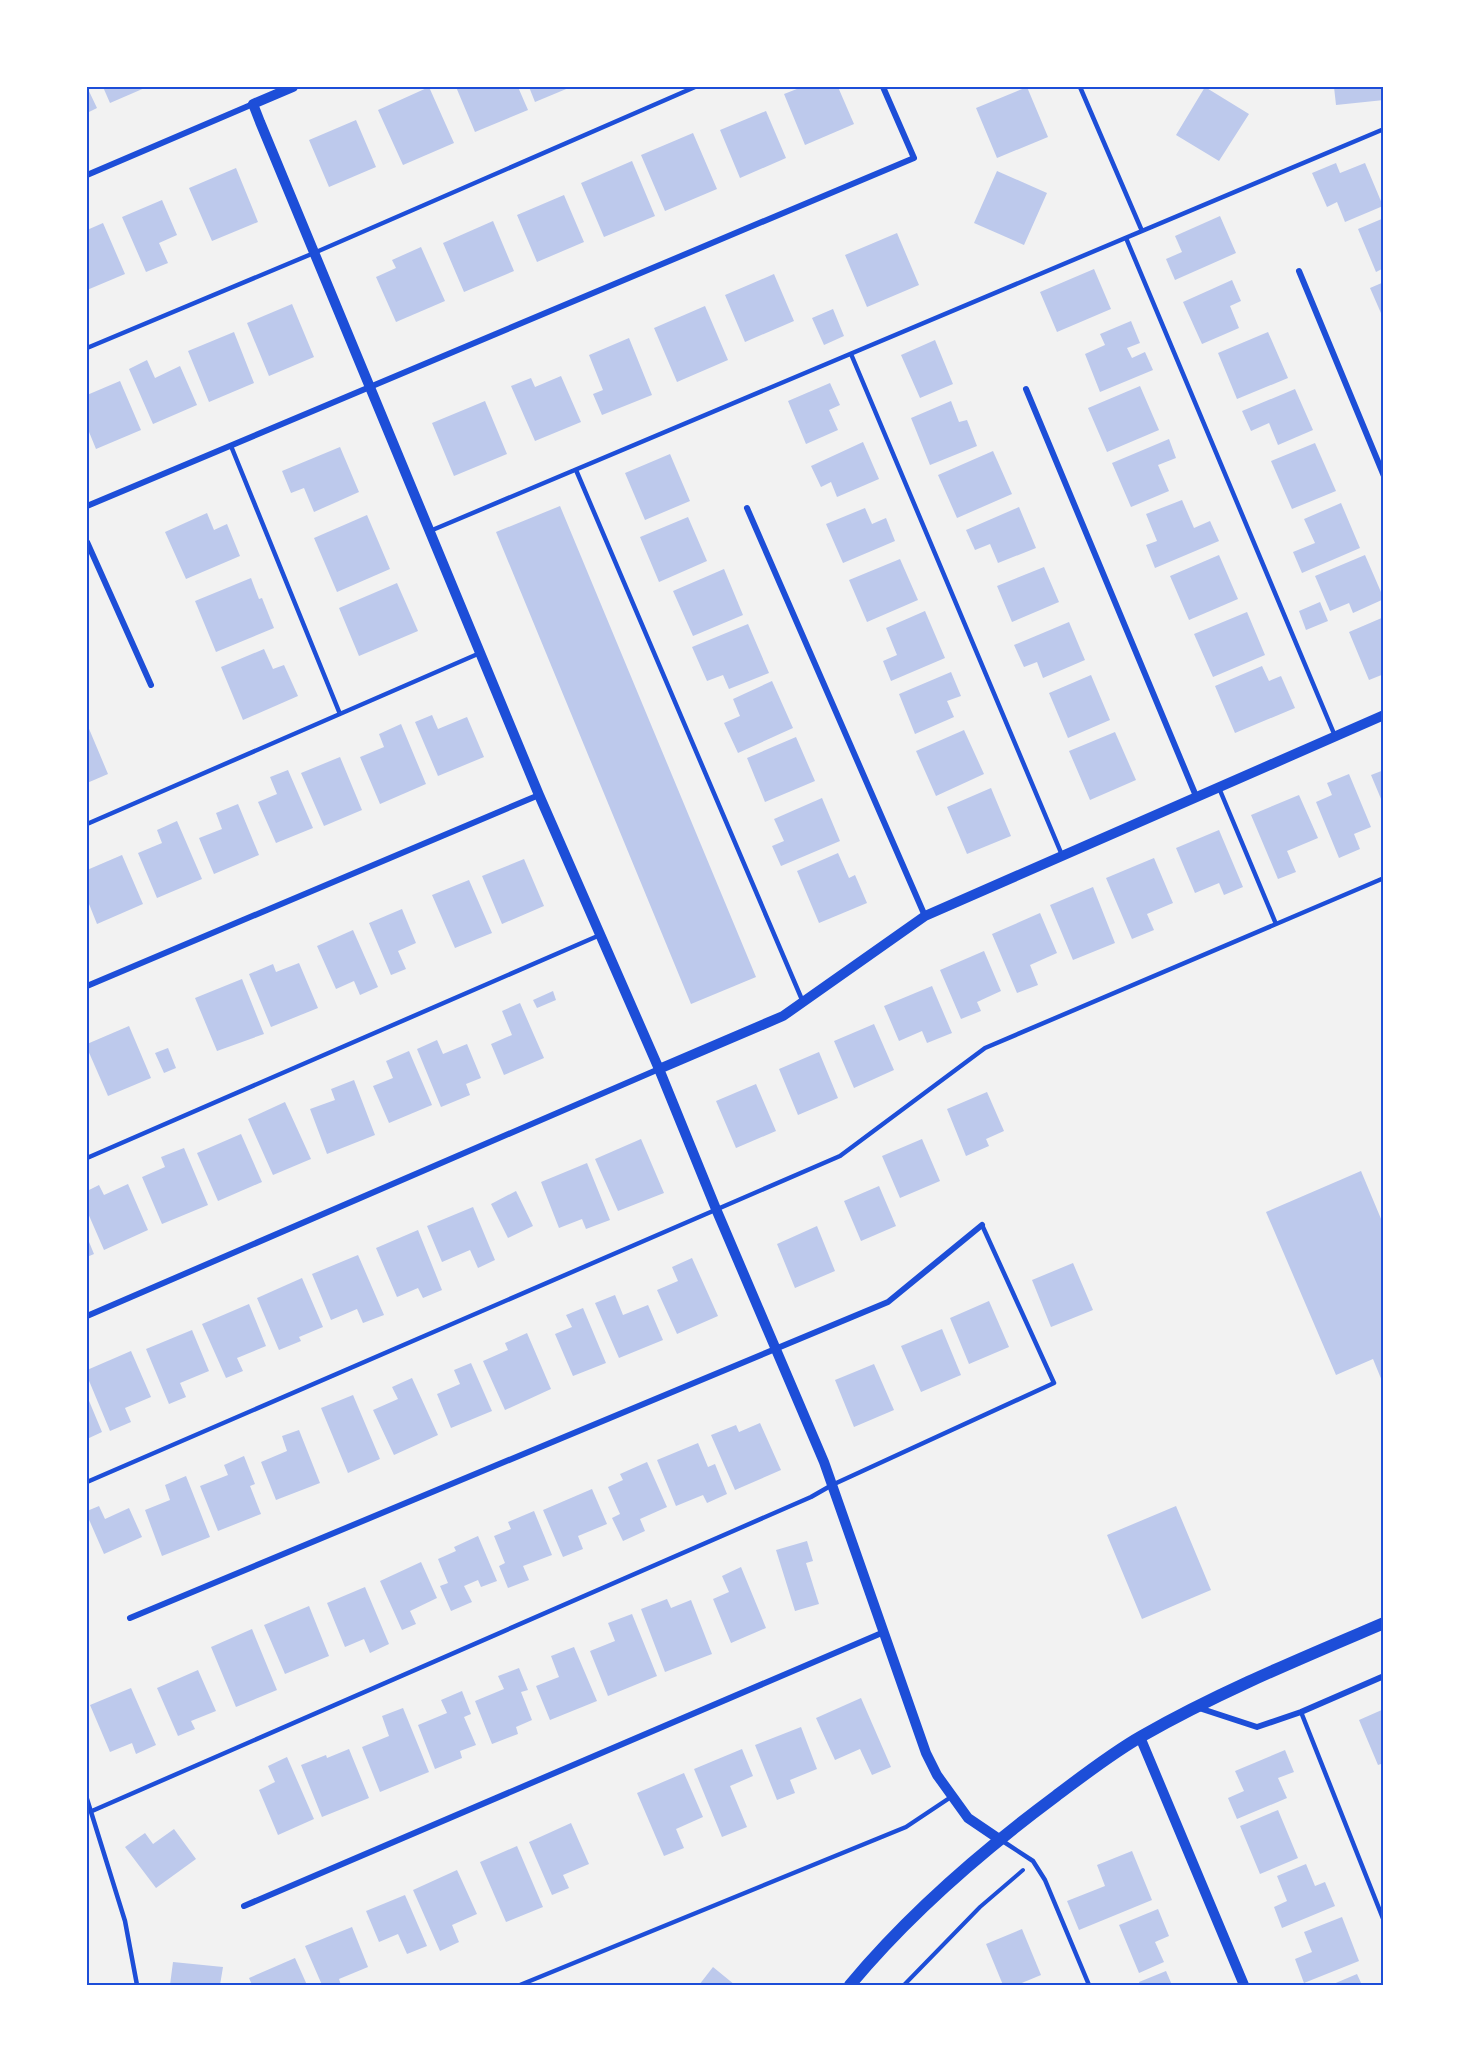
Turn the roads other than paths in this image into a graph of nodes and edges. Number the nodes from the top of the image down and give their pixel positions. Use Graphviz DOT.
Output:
graph roads {
  1 [pos="293,87"];
  2 [pos="695,87"];
  3 [pos="883,87"];
  4 [pos="1080,87"];
  5 [pos="253,104"];
  6 [pos="1384,129"];
  7 [pos="87,175"];
  8 [pos="1142,231"];
  9 [pos="1126,238"];
  10 [pos="314,254"];
  11 [pos="1299,271"];
  12 [pos="87,348"];
  13 [pos="851,354"];
  14 [pos="369,387"];
  15 [pos="1026,389"];
  16 [pos="231,446"];
  17 [pos="576,470"];
  18 [pos="1384,476"];
  19 [pos="87,506"];
  20 [pos="747,508"];
  21 [pos="429,532"];
  22 [pos="87,542"];
  23 [pos="480,653"];
  24 [pos="150,685"];
  25 [pos="340,714"];
  26 [pos="1384,715"];
  27 [pos="1335,736"];
  28 [pos="1218,787"];
  29 [pos="539,795"];
  30 [pos="1197,796"];
  31 [pos="87,824"];
  32 [pos="1062,856"];
  33 [pos="1384,878"];
  34 [pos="925,916"];
  35 [pos="1276,924"];
  36 [pos="600,935"];
  37 [pos="87,986"];
  38 [pos="802,1002"];
  39 [pos="659,1069"];
  40 [pos="87,1158"];
  41 [pos="716,1209"];
  42 [pos="982,1225"];
  43 [pos="87,1316"];
  44 [pos="775,1349"];
  45 [pos="87,1482"];
  46 [pos="832,1485"];
  47 [pos="130,1618"];
  48 [pos="1384,1623"];
  49 [pos="884,1632"];
  50 [pos="1384,1676"];
  51 [pos="1196,1707"];
  52 [pos="1301,1712"];
  53 [pos="1140,1737"];
  54 [pos="951,1797"];
  55 [pos="87,1799"];
  56 [pos="92,1811"];
  57 [pos="999,1839"];
  58 [pos="244,1906"];
  59 [pos="1384,1921"];
  60 [pos="137,1985"];
  61 [pos="520,1985"];
  62 [pos="850,1985"];
  63 [pos="1089,1985"];
  64 [pos="1244,1985"];
  1 -- 5 [label="street"];
  2 -- 10 [label="lane"];
  3 -- 14 [label="street"];
  4 -- 8 [label="lane"];
  5 -- 7 [label="street"];
  5 -- 10 [label="street"];
  6 -- 8 [label="lane"];
  8 -- 9 [label="lane"];
  9 -- 13 [label="lane"];
  9 -- 27 [label="lane"];
  10 -- 12 [label="lane"];
  10 -- 14 [label="street"];
  11 -- 18 [label="street"];
  13 -- 17 [label="lane"];
  13 -- 32 [label="lane"];
  14 -- 16 [label="street"];
  14 -- 21 [label="street"];
  15 -- 30 [label="street"];
  16 -- 19 [label="street"];
  16 -- 25 [label="lane"];
  17 -- 21 [label="lane"];
  17 -- 38 [label="lane"];
  20 -- 34 [label="street"];
  21 -- 23 [label="street"];
  22 -- 24 [label="street"];
  23 -- 25 [label="lane"];
  23 -- 29 [label="street"];
  25 -- 31 [label="lane"];
  26 -- 27 [label="street"];
  27 -- 28 [label="street"];
  28 -- 30 [label="street"];
  28 -- 35 [label="lane"];
  29 -- 36 [label="street"];
  29 -- 37 [label="street"];
  30 -- 32 [label="street"];
  32 -- 34 [label="street"];
  33 -- 35 [label="lane"];
  34 -- 38 [label="street"];
  35 -- 41 [label="lane"];
  36 -- 39 [label="street"];
  36 -- 40 [label="lane"];
  38 -- 39 [label="street"];
  39 -- 41 [label="street"];
  39 -- 43 [label="street"];
  41 -- 44 [label="street"];
  41 -- 45 [label="lane"];
  42 -- 44 [label="street"];
  42 -- 46 [label="lane"];
  44 -- 46 [label="street"];
  44 -- 47 [label="street"];
  46 -- 49 [label="street"];
  46 -- 56 [label="lane"];
  48 -- 51 [label="main road"];
  49 -- 54 [label="street"];
  49 -- 58 [label="street"];
  50 -- 52 [label="street"];
  51 -- 52 [label="street"];
  51 -- 53 [label="main road"];
  52 -- 59 [label="lane"];
  53 -- 57 [label="main road"];
  53 -- 64 [label="street"];
  54 -- 57 [label="street"];
  54 -- 61 [label="lane"];
  55 -- 56 [label="lane"];
  56 -- 60 [label="lane"];
  57 -- 62 [label="main road"];
  57 -- 63 [label="lane"];
}
